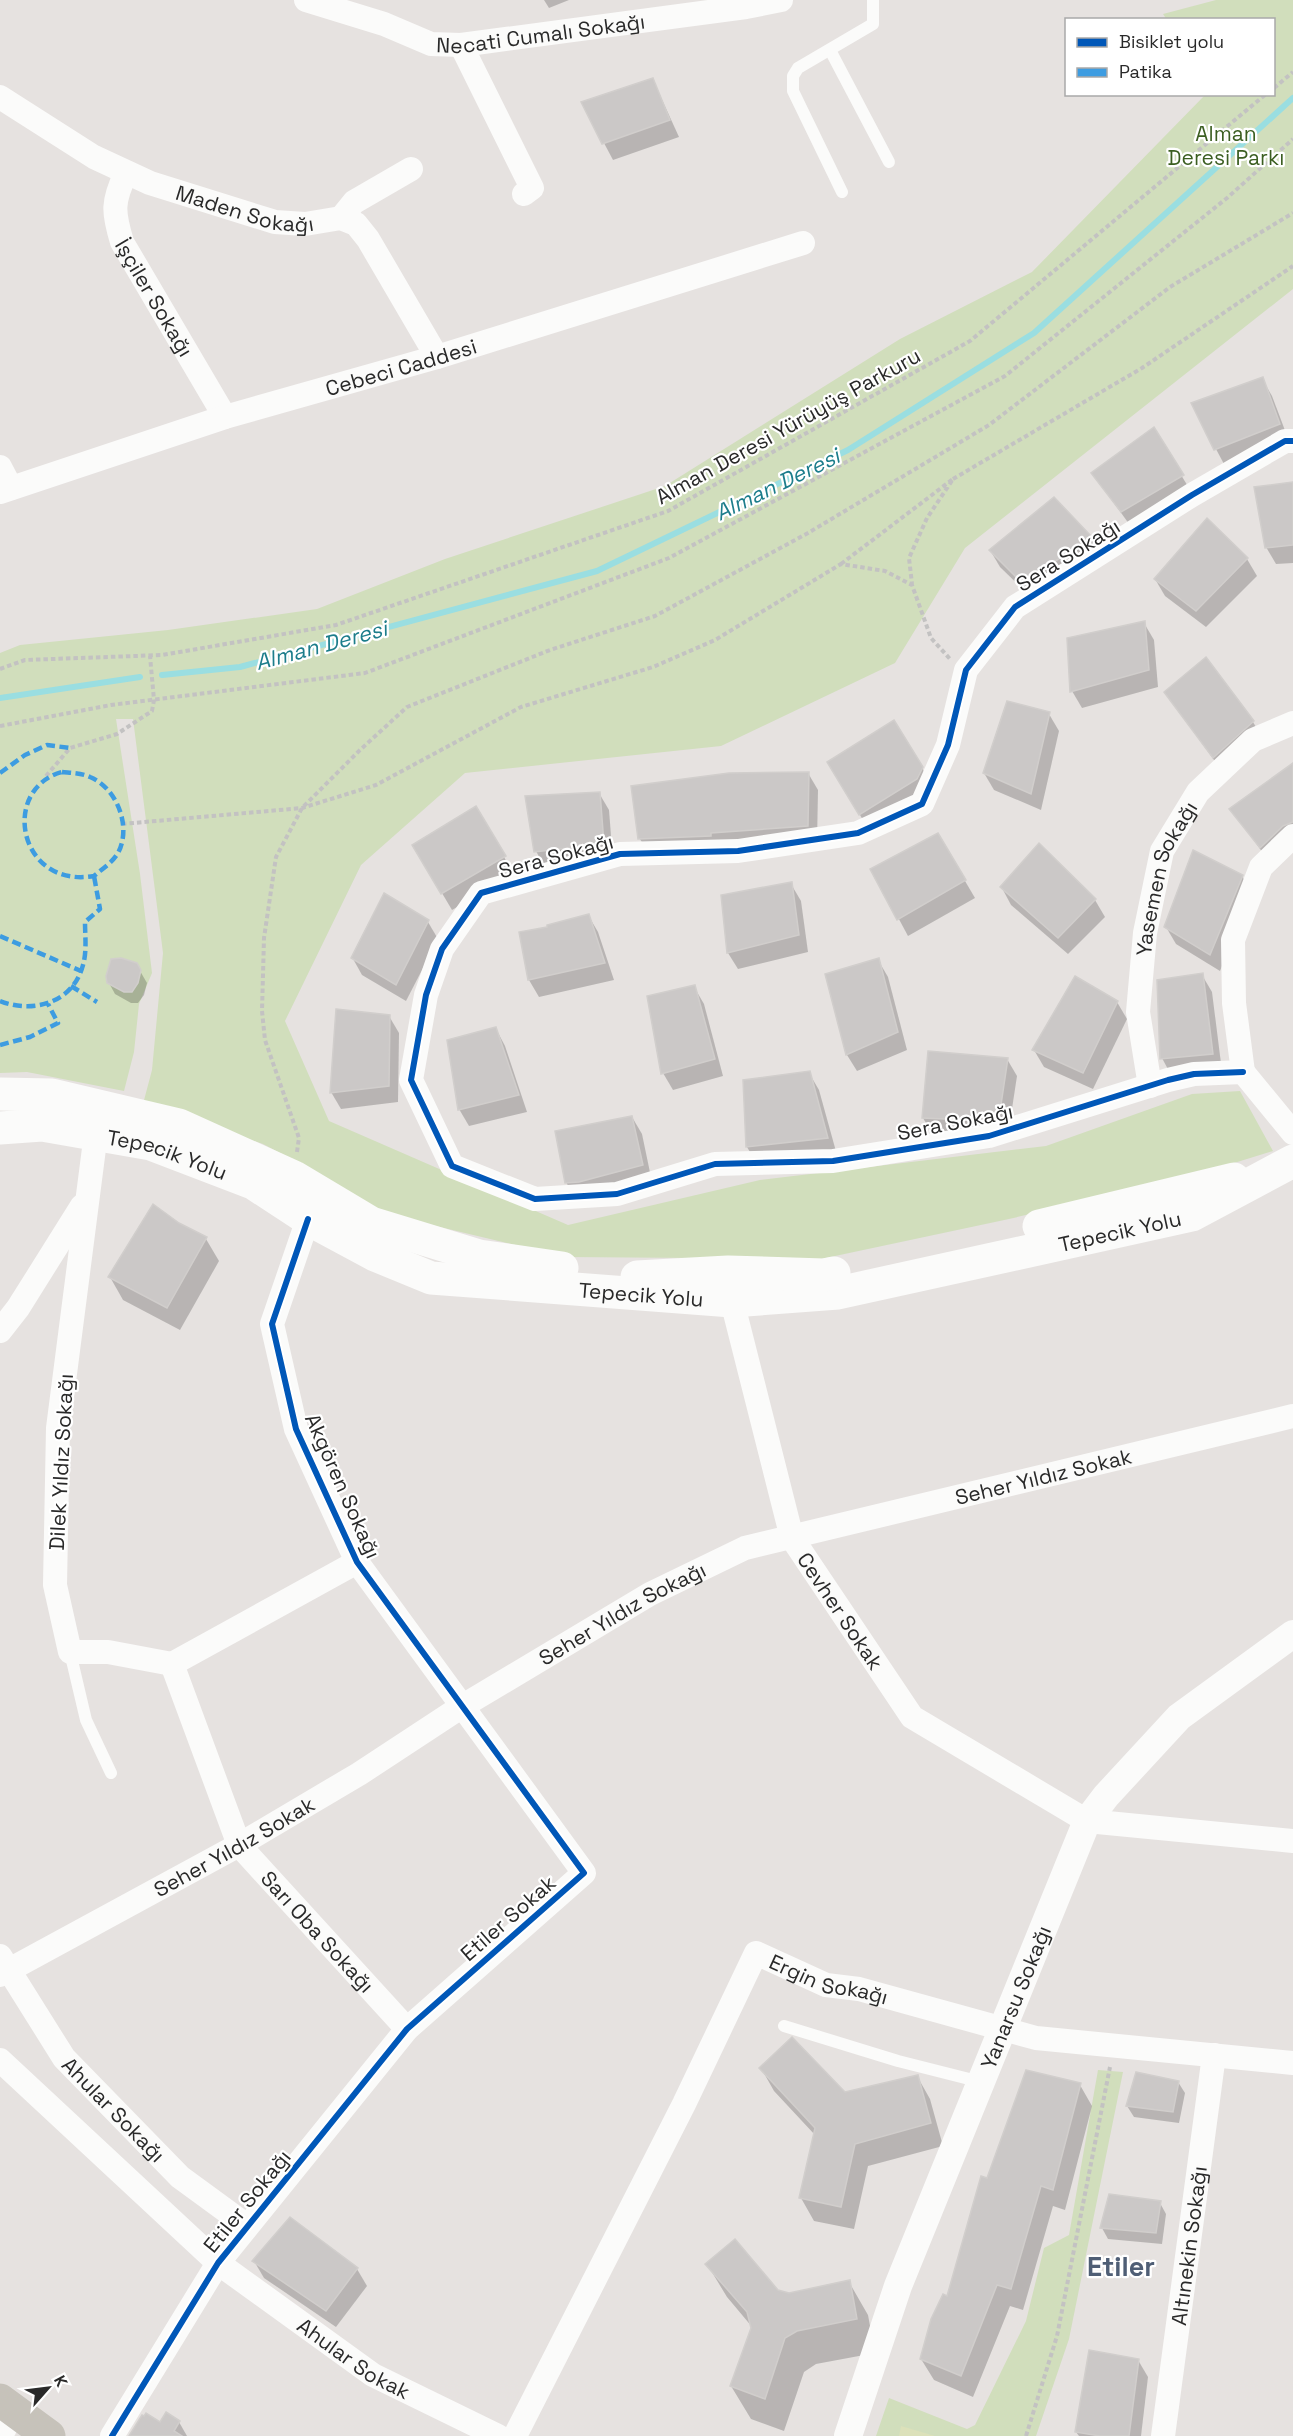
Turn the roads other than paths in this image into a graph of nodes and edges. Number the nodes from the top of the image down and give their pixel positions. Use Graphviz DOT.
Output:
graph roads {
  1 [pos="306,0"];
  2 [pos="781,0"];
  3 [pos="873,0"];
  4 [pos="461,45"];
  5 [pos="830,50"];
  6 [pos="0,97"];
  7 [pos="889,162"];
  8 [pos="411,169"];
  9 [pos="126,173"];
  10 [pos="842,192"];
  11 [pos="524,194"];
  12 [pos="341,218"];
  13 [pos="803,243"];
  14 [pos="437,357"];
  15 [pos="225,417"];
  16 [pos="1293,441"];
  17 [pos="0,467"];
  18 [pos="6,490"];
  19 [pos="1293,723"];
  20 [pos="1293,836"];
  21 [pos="1243,1072"];
  22 [pos="1150,1086"];
  23 [pos="0,1094"];
  24 [pos="98,1120"];
  25 [pos="0,1128"];
  26 [pos="1293,1133"];
  27 [pos="1293,1160"];
  28 [pos="307,1196"];
  29 [pos="87,1198"];
  30 [pos="730,1286"];
  31 [pos="0,1331"];
  32 [pos="1293,1416"];
  33 [pos="792,1538"];
  34 [pos="357,1562"];
  35 [pos="1293,1634"];
  36 [pos="70,1652"];
  37 [pos="172,1664"];
  38 [pos="461,1707"];
  39 [pos="111,1773"];
  40 [pos="1087,1821"];
  41 [pos="1293,1840"];
  42 [pos="239,1845"];
  43 [pos="2,1967"];
  44 [pos="784,2025"];
  45 [pos="407,2029"];
  46 [pos="1002,2031"];
  47 [pos="1214,2055"];
  48 [pos="0,2060"];
  49 [pos="1293,2062"];
  50 [pos="981,2082"];
  51 [pos="247,2226"];
  52 [pos="218,2263"];
  53 [pos="5,2416"];
  54 [pos="49,2436"];
  55 [pos="112,2436"];
  56 [pos="498,2436"];
  57 [pos="515,2436"];
  58 [pos="848,2436"];
  59 [pos="1163,2436"];
  1 -- 4 [label="street, Necati Cumalı Sokağı"];
  2 -- 4 [label="street, Necati Cumalı Sokağı"];
  3 -- 5 [label="lane"];
  4 -- 11 [label="street"];
  5 -- 7 [label="lane"];
  5 -- 10 [label="lane"];
  6 -- 9 [label="street, Maden Sokağı"];
  8 -- 12 [label="street"];
  9 -- 12 [label="street, Maden Sokağı"];
  9 -- 15 [label="street, İşçiler Sokağı"];
  12 -- 14 [label="street, Maden Sokağı"];
  13 -- 14 [label="street, Cebeci Caddesi"];
  14 -- 15 [label="street, Cebeci Caddesi"];
  15 -- 18 [label="street, Cebeci Caddesi"];
  16 -- 22 [label="street, Sera Sokağı"];
  17 -- 18 [label="street"];
  19 -- 22 [label="street, Yasemen Sokağı"];
  20 -- 21 [label="street"];
  21 -- 22 [label="street, Sera Sokağı"];
  21 -- 26 [label="street"];
  23 -- 24 [label="main road, Tepecik Yolu"];
  24 -- 25 [label="main road, Tepecik Yolu"];
  24 -- 28 [label="main road, Tepecik Yolu"];
  24 -- 28 [label="main road, Tepecik Yolu"];
  24 -- 29 [label="street, Dilek Yıldız Sokağı"];
  27 -- 30 [label="main road, Tepecik Yolu"];
  28 -- 30 [label="main road, Tepecik Yolu"];
  28 -- 34 [label="street, Akgören Sokağı"];
  29 -- 31 [label="street"];
  29 -- 36 [label="street, Dilek Yıldız Sokağı"];
  30 -- 33 [label="street, Cevher Sokak"];
  32 -- 33 [label="street, Seher Yıldız Sokak"];
  33 -- 38 [label="street, Seher Yıldız Sokağı"];
  33 -- 40 [label="street, Cevher Sokak"];
  34 -- 37 [label="street"];
  34 -- 38 [label="street, Akgören Sokağı"];
  35 -- 40 [label="street, Yanarsu Sokağı"];
  36 -- 37 [label="street"];
  36 -- 39 [label="lane"];
  37 -- 42 [label="street, Sarı Oba Sokağı"];
  38 -- 42 [label="street, Seher Yıldız Sokak"];
  38 -- 45 [label="street, Etiler Sokak"];
  40 -- 41 [label="street"];
  40 -- 46 [label="street, Yanarsu Sokağı"];
  42 -- 43 [label="street, Seher Yıldız Sokak"];
  42 -- 45 [label="street, Sarı Oba Sokağı"];
  43 -- 51 [label="street, Ahular Sokağı"];
  44 -- 50 [label="lane"];
  45 -- 51 [label="street, Etiler Sokağı"];
  46 -- 47 [label="street, Ergin Sokağı"];
  46 -- 50 [label="street, Yanarsu Sokağı"];
  46 -- 57 [label="street, Ergin Sokağı"];
  47 -- 49 [label="street, Ergin Sokağı"];
  47 -- 59 [label="street, Altınekin Sokağı"];
  48 -- 52 [label="street, Ahular Sokağı"];
  50 -- 58 [label="street, Yanarsu Sokağı"];
  51 -- 52 [label="street, Etiler Sokağı"];
  52 -- 55 [label="street, Etiler Sokağı"];
  52 -- 56 [label="street, Ahular Sokak"];
  53 -- 54 [label="main road"];
}
